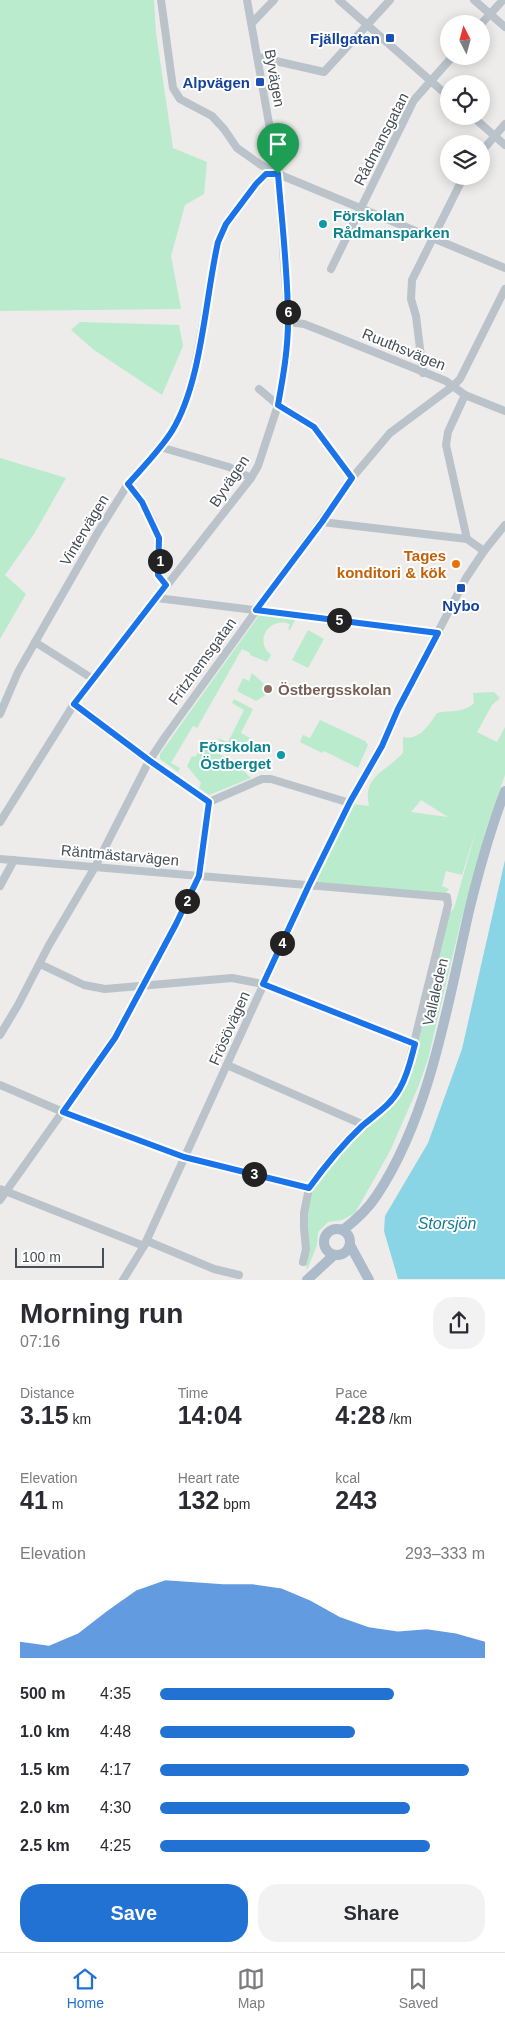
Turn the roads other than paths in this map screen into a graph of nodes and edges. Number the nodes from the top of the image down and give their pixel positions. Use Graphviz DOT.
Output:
graph roads {
  1 [pos="161,0"];
  2 [pos="247,0"];
  3 [pos="274,0"];
  4 [pos="339,0"];
  5 [pos="390,0"];
  6 [pos="474,0"];
  7 [pos="503,0"];
  8 [pos="490,14"];
  9 [pos="252,23"];
  10 [pos="367,25"];
  11 [pos="505,27"];
  12 [pos="258,57"];
  13 [pos="445,65"];
  14 [pos="430,82"];
  15 [pos="440,90"];
  16 [pos="505,124"];
  17 [pos="482,125"];
  18 [pos="495,136"];
  19 [pos="490,142"];
  20 [pos="505,145"];
  21 [pos="278,174"];
  22 [pos="459,185"];
  23 [pos="360,208"];
  24 [pos="432,238"];
  25 [pos="505,268"];
  26 [pos="331,269"];
  27 [pos="505,289"];
  28 [pos="288,322"];
  29 [pos="423,373"];
  30 [pos="453,386"];
  31 [pos="259,389"];
  32 [pos="465,395"];
  33 [pos="278,405"];
  34 [pos="505,411"];
  35 [pos="160,447"];
  36 [pos="251,478"];
  37 [pos="352,478"];
  38 [pos="128,484"];
  39 [pos="322,522"];
  40 [pos="505,526"];
  41 [pos="467,539"];
  42 [pos="484,551"];
  43 [pos="166,585"];
  44 [pos="158,598"];
  45 [pos="256,610"];
  46 [pos="438,633"];
  47 [pos="35,642"];
  48 [pos="93,679"];
  49 [pos="74,704"];
  50 [pos="0,714"];
  51 [pos="150,761"];
  52 [pos="505,791"];
  53 [pos="209,802"];
  54 [pos="350,802"];
  55 [pos="0,822"];
  56 [pos="0,859"];
  57 [pos="14,860"];
  58 [pos="95,867"];
  59 [pos="199,876"];
  60 [pos="309,885"];
  61 [pos="0,886"];
  62 [pos="40,964"];
  63 [pos="263,984"];
  64 [pos="142,987"];
  65 [pos="0,1035"];
  66 [pos="415,1044"];
  67 [pos="227,1065"];
  68 [pos="0,1085"];
  69 [pos="63,1112"];
  70 [pos="364,1125"];
  71 [pos="184,1157"];
  72 [pos="309,1188"];
  73 [pos="4,1190"];
  74 [pos="0,1200"];
  75 [pos="348,1237"];
  76 [pos="146,1244"];
  77 [pos="324,1246"];
  78 [pos="337,1255"];
  79 [pos="303,1262"];
  80 [pos="362,1267"];
  81 [pos="239,1274"];
  82 [pos="310,1276"];
  83 [pos="123,1280"];
  84 [pos="369,1280"];
  1 -- 21 [label="street"];
  2 -- 9 [label="street, Byvägen"];
  3 -- 9 [label="street"];
  4 -- 10 [label="street"];
  5 -- 10 [label="street"];
  6 -- 8 [label="street"];
  7 -- 8 [label="street"];
  8 -- 11 [label="street"];
  9 -- 12 [label="street, Byvägen"];
  10 -- 12 [label="street"];
  10 -- 14 [label="street"];
  12 -- 21 [label="street, Byvägen"];
  13 -- 14 [label="street, Rådmansgatan"];
  14 -- 15 [label="street"];
  14 -- 23 [label="street, Rådmansgatan"];
  16 -- 18 [label="street"];
  17 -- 18 [label="street"];
  18 -- 19 [label="street"];
  18 -- 20 [label="street"];
  21 -- 23 [label="street"];
  21 -- 28 [label="street, Byvägen"];
  21 -- 35 [label="street, Vintervägen"];
  22 -- 24 [label="street"];
  23 -- 24 [label="street"];
  23 -- 26 [label="street, Rådmansgatan"];
  24 -- 25 [label="street"];
  24 -- 29 [label="street"];
  27 -- 30 [label="street, Fritzhemsgatan"];
  28 -- 29 [label="street, Ruuthsvägen"];
  28 -- 33 [label="street, Byvägen"];
  29 -- 30 [label="street, Ruuthsvägen"];
  30 -- 32 [label="street, Ruuthsvägen"];
  30 -- 37 [label="street, Fritzhemsgatan"];
  31 -- 33 [label="street"];
  32 -- 34 [label="street, Ruuthsvägen"];
  32 -- 41 [label="street"];
  33 -- 36 [label="street, Byvägen"];
  33 -- 37 [label="street"];
  35 -- 36 [label="street"];
  35 -- 38 [label="street, Vintervägen"];
  36 -- 43 [label="street, Byvägen"];
  37 -- 39 [label="street, Fritzhemsgatan"];
  38 -- 43 [label="street"];
  38 -- 47 [label="street, Vintervägen"];
  39 -- 41 [label="street"];
  39 -- 45 [label="street, Fritzhemsgatan"];
  40 -- 42 [label="street, Frösövägen"];
  41 -- 42 [label="street"];
  42 -- 46 [label="street, Frösövägen"];
  43 -- 44 [label="street, Byvägen"];
  44 -- 45 [label="street"];
  44 -- 48 [label="street, Byvägen"];
  45 -- 46 [label="street"];
  45 -- 51 [label="street, Fritzhemsgatan"];
  46 -- 54 [label="street, Frösövägen"];
  47 -- 48 [label="street"];
  47 -- 50 [label="street, Vintervägen"];
  48 -- 49 [label="street, Byvägen"];
  49 -- 51 [label="street"];
  49 -- 55 [label="street, Byvägen"];
  51 -- 53 [label="street"];
  51 -- 58 [label="street, Fritzhemsgatan"];
  52 -- 75 [label="main road, Vallaleden"];
  53 -- 54 [label="street"];
  53 -- 59 [label="street"];
  54 -- 60 [label="street, Frösövägen"];
  56 -- 57 [label="street, Räntmästarvägen"];
  57 -- 58 [label="street, Räntmästarvägen"];
  57 -- 61 [label="street"];
  58 -- 59 [label="street, Räntmästarvägen"];
  58 -- 62 [label="street, Fritzhemsgatan"];
  59 -- 60 [label="street, Räntmästarvägen"];
  59 -- 64 [label="street"];
  60 -- 63 [label="street, Frösövägen"];
  60 -- 66 [label="street, Räntmästarvägen"];
  62 -- 64 [label="street"];
  62 -- 65 [label="street, Fritzhemsgatan"];
  63 -- 64 [label="street"];
  63 -- 66 [label="street"];
  63 -- 67 [label="street, Frösövägen"];
  64 -- 69 [label="street"];
  66 -- 70 [label="street"];
  67 -- 70 [label="street"];
  67 -- 71 [label="street, Frösövägen"];
  68 -- 69 [label="street"];
  69 -- 71 [label="street"];
  69 -- 73 [label="street"];
  70 -- 72 [label="street"];
  71 -- 72 [label="street"];
  71 -- 76 [label="street, Frösövägen"];
  72 -- 79 [label="street"];
  73 -- 74 [label="street"];
  73 -- 76 [label="street"];
  75 -- 77 [label="main road"];
  75 -- 78 [label="main road"];
  75 -- 80 [label="main road"];
  76 -- 81 [label="street"];
  76 -- 83 [label="street, Frösövägen"];
  77 -- 78 [label="main road"];
  77 -- 82 [label="main road"];
  78 -- 80 [label="main road"];
  78 -- 82 [label="main road"];
  80 -- 84 [label="main road"];
}
